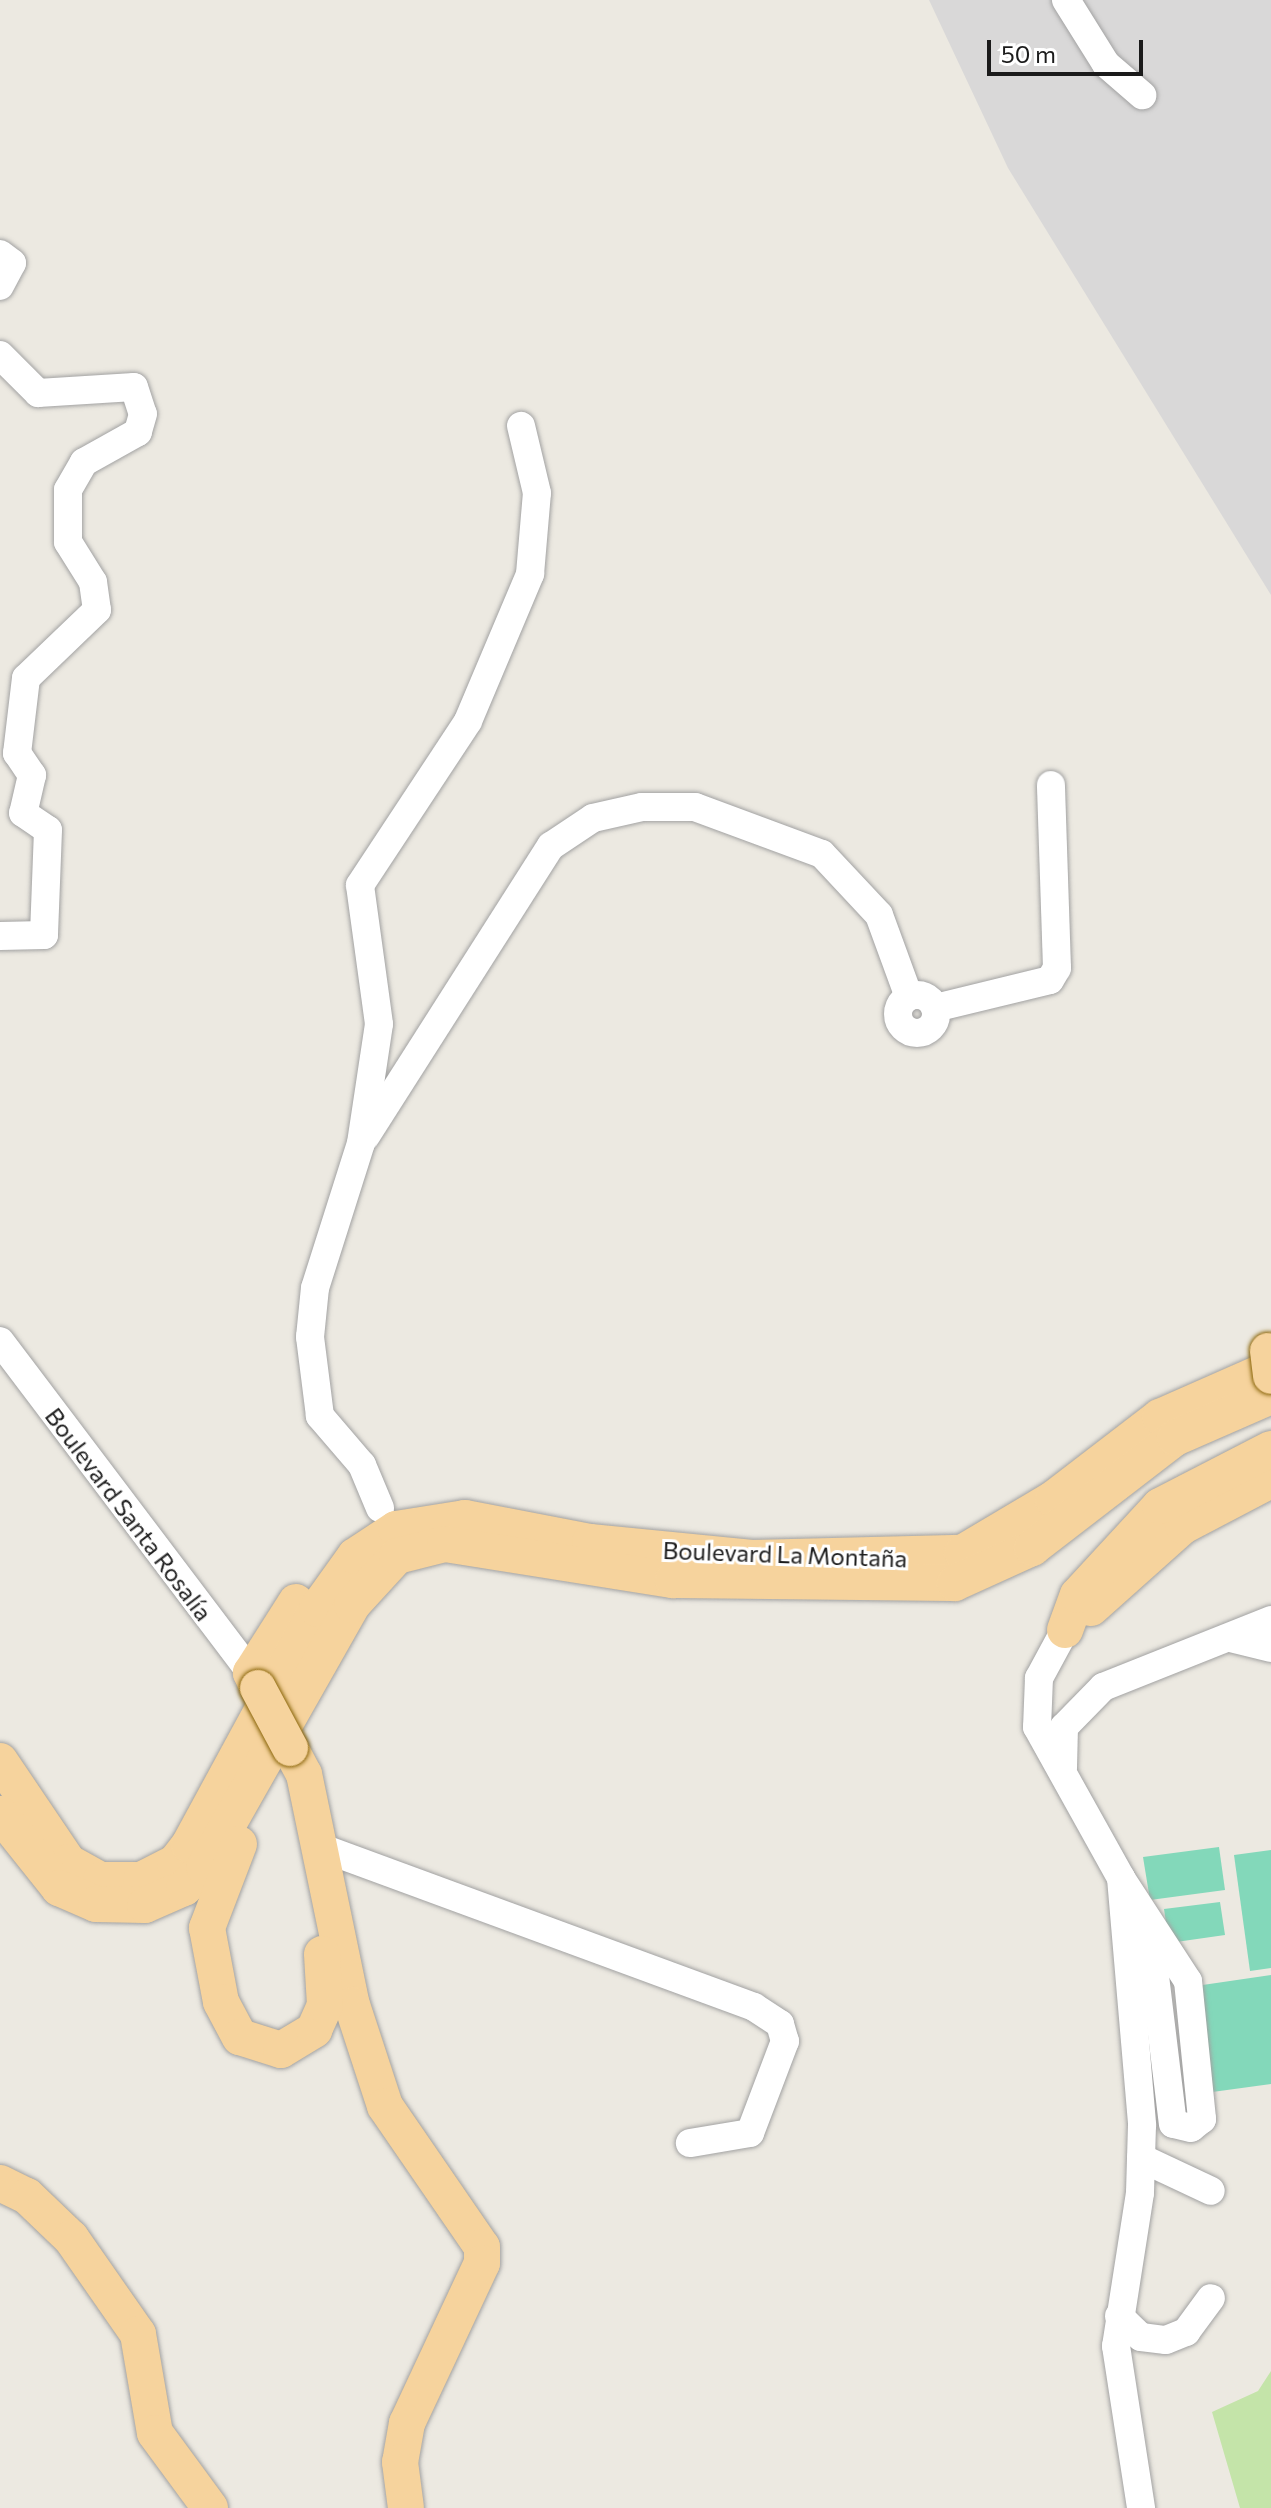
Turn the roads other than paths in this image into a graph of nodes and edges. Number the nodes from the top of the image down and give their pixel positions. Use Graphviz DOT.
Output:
graph roads {
  1 [pos="1066,0"];
  2 [pos="1142,95"];
  3 [pos="0,254"];
  4 [pos="0,286"];
  5 [pos="0,355"];
  6 [pos="521,426"];
  7 [pos="1051,785"];
  8 [pos="0,936"];
  9 [pos="361,1143"];
  10 [pos="0,1341"];
  11 [pos="1270,1355"];
  12 [pos="1271,1396"];
  13 [pos="1271,1449"];
  14 [pos="1271,1480"];
  15 [pos="380,1508"];
  16 [pos="752,1558"];
  17 [pos="779,1584"];
  18 [pos="1271,1620"];
  19 [pos="1065,1630"];
  20 [pos="1230,1638"];
  21 [pos="1271,1648"];
  22 [pos="272,1686"];
  23 [pos="295,1755"];
  24 [pos="0,1761"];
  25 [pos="1063,1768"];
  26 [pos="254,1785"];
  27 [pos="0,1814"];
  28 [pos="322,1848"];
  29 [pos="1121,1878"];
  30 [pos="1121,1911"];
  31 [pos="1173,2124"];
  32 [pos="1142,2125"];
  33 [pos="690,2143"];
  34 [pos="1141,2158"];
  35 [pos="0,2183"];
  36 [pos="1211,2191"];
  37 [pos="1211,2298"];
  38 [pos="1119,2316"];
  39 [pos="210,2508"];
  40 [pos="406,2508"];
  41 [pos="1141,2508"];
  1 -- 2 [label="street"];
  3 -- 4 [label="street"];
  5 -- 8 [label="street"];
  6 -- 9 [label="street"];
  7 -- 9 [label="street"];
  9 -- 15 [label="street"];
  10 -- 22 [label="street, Boulevard Santa Rosalía"];
  11 -- 16 [label="main road, Boulevard La Montaña"];
  12 -- 17 [label="main road, Boulevard La Montaña"];
  13 -- 19 [label="main road"];
  14 -- 19 [label="main road"];
  15 -- 16 [label="main road"];
  15 -- 22 [label="main road"];
  16 -- 22 [label="main road, Boulevard La Montaña"];
  17 -- 22 [label="main road, Boulevard La Montaña"];
  17 -- 23 [label="main road"];
  18 -- 20 [label="street"];
  19 -- 25 [label="street"];
  20 -- 21 [label="street"];
  20 -- 25 [label="street"];
  22 -- 23 [label="main road, bridge"];
  22 -- 24 [label="main road"];
  22 -- 26 [label="main road"];
  23 -- 26 [label="main road"];
  23 -- 28 [label="main road"];
  25 -- 29 [label="street"];
  26 -- 27 [label="main road"];
  28 -- 33 [label="street"];
  28 -- 40 [label="main road"];
  29 -- 30 [label="street"];
  29 -- 31 [label="street"];
  30 -- 31 [label="street"];
  30 -- 32 [label="street"];
  31 -- 32 [label="street"];
  32 -- 34 [label="street"];
  34 -- 36 [label="street"];
  34 -- 38 [label="street"];
  35 -- 39 [label="main road"];
  37 -- 38 [label="street"];
  38 -- 41 [label="street"];
}
